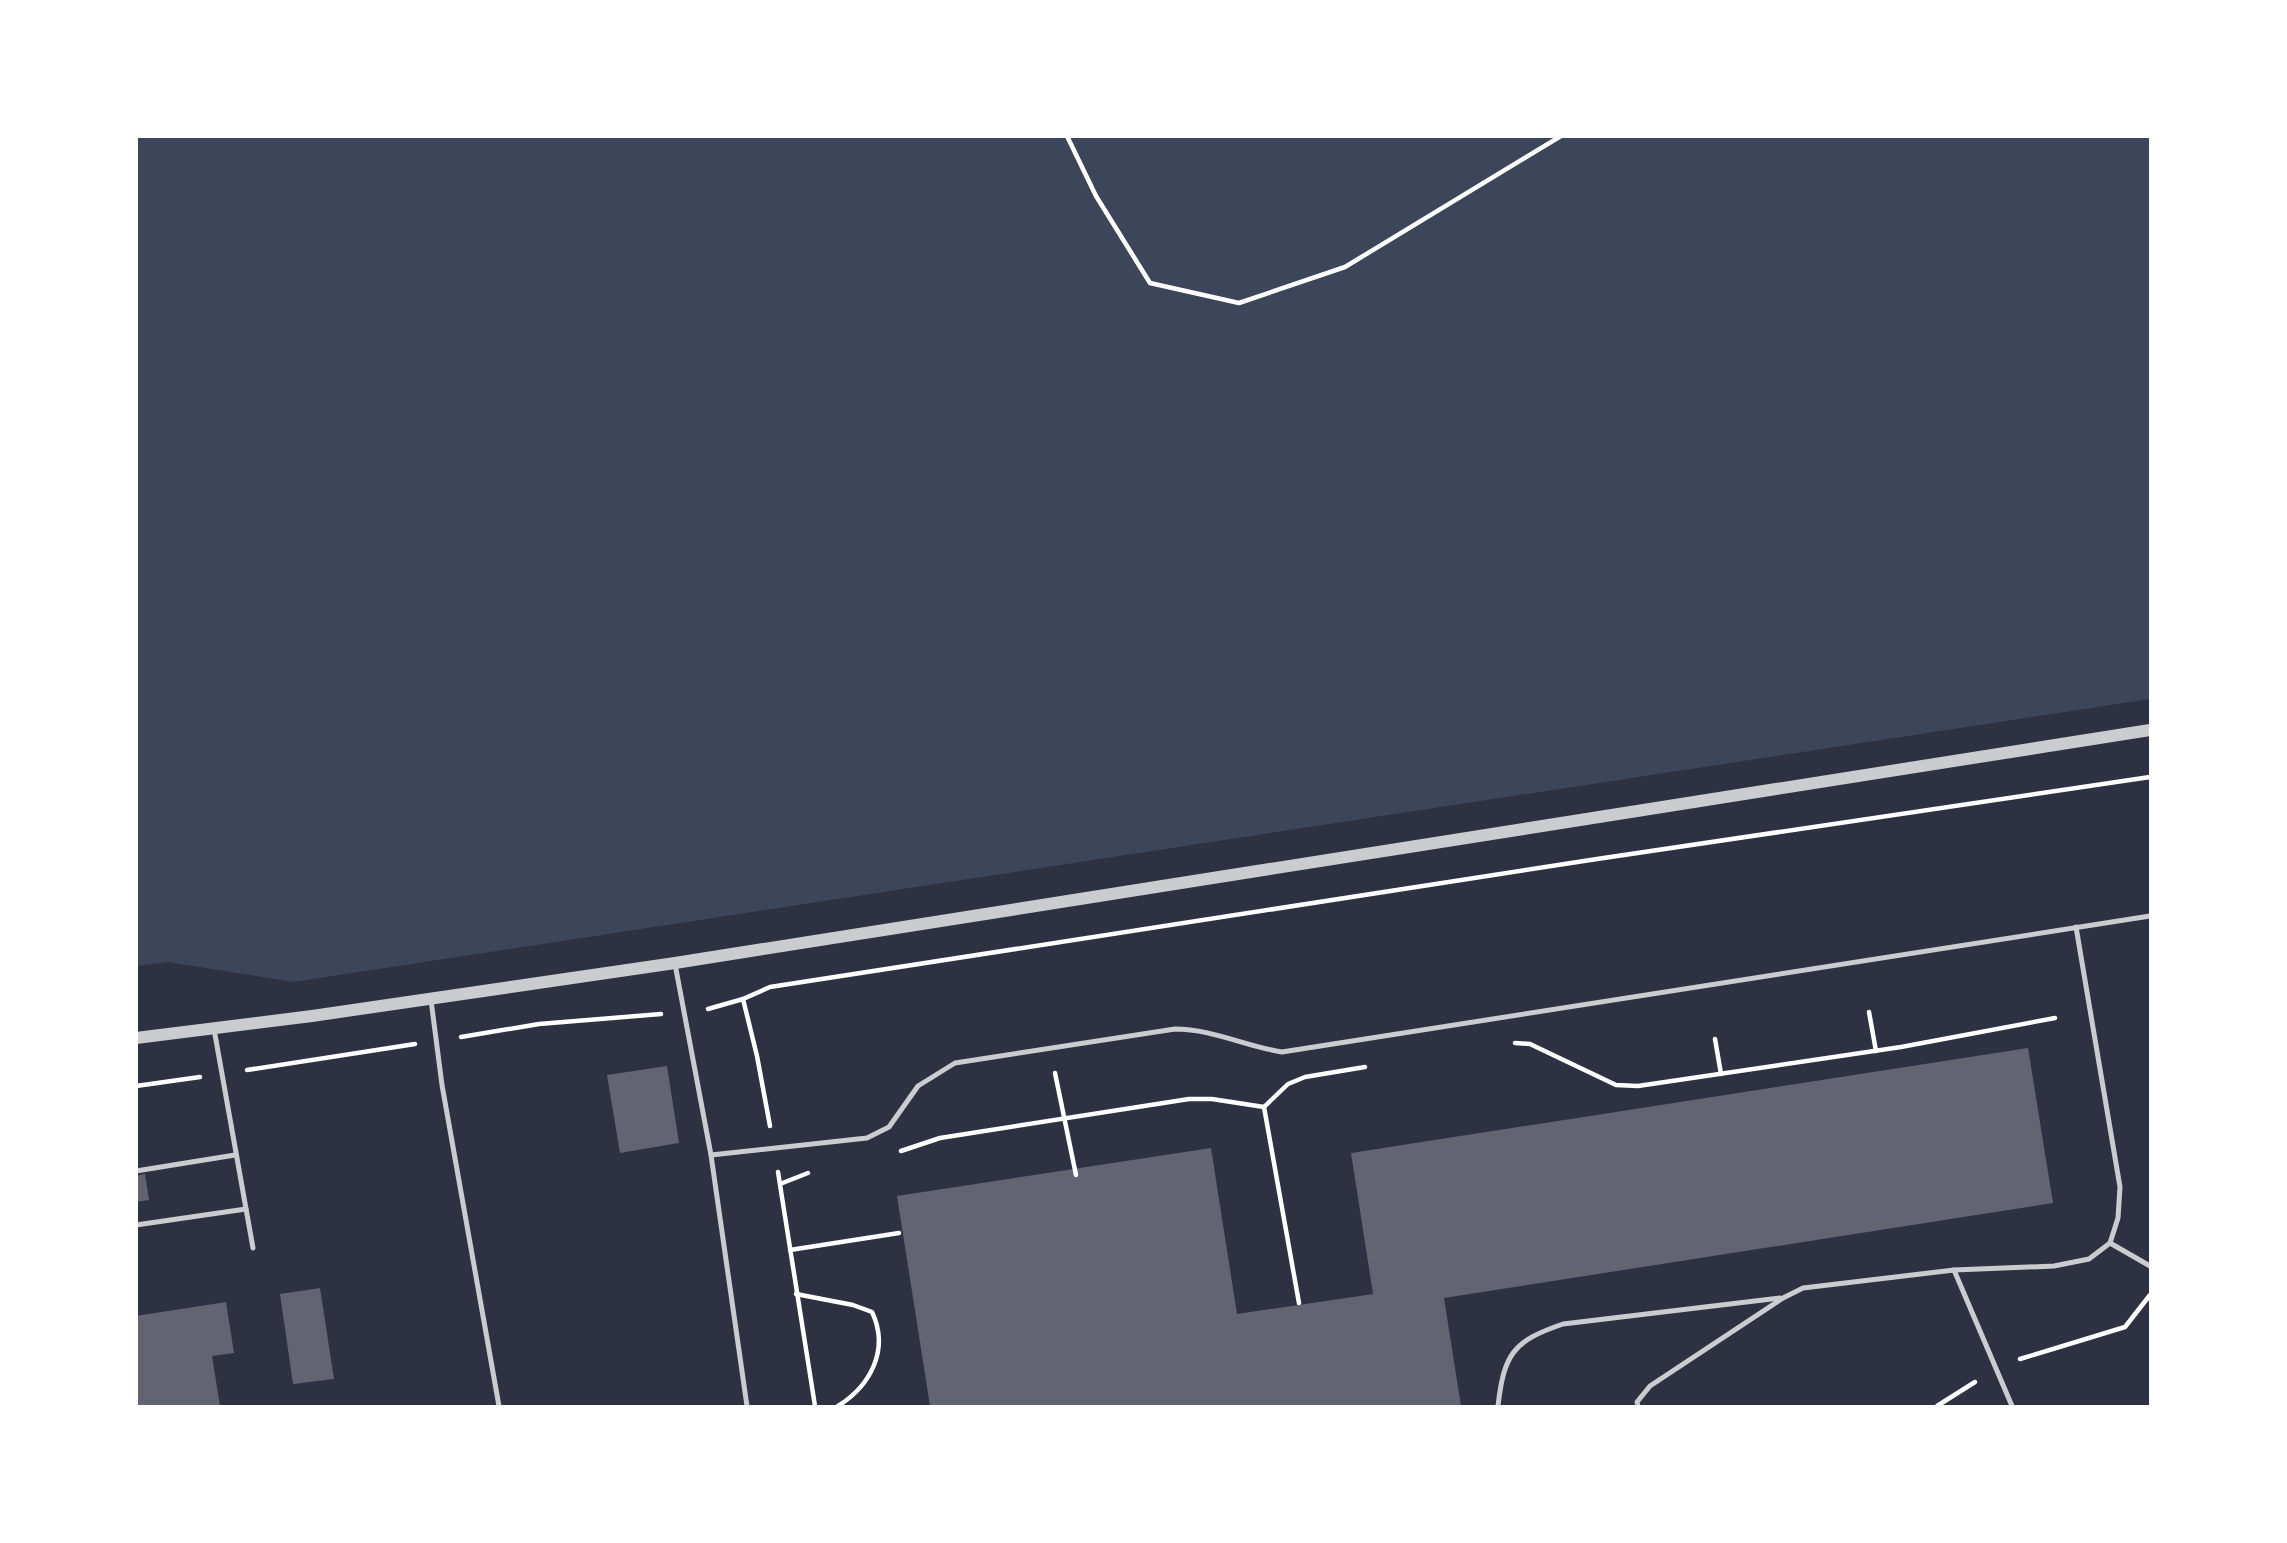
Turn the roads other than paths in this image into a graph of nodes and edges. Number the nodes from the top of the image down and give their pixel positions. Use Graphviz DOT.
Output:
graph roads {
  1 [pos="2151,730"];
  2 [pos="2151,916"];
  3 [pos="2076,927"];
  4 [pos="674,963"];
  5 [pos="430,1000"];
  6 [pos="214,1029"];
  7 [pos="136,1038"];
  8 [pos="235,1155"];
  9 [pos="710,1155"];
  10 [pos="136,1171"];
  11 [pos="246,1209"];
  12 [pos="136,1225"];
  13 [pos="2110,1243"];
  14 [pos="253,1248"];
  15 [pos="2151,1266"];
  16 [pos="1954,1270"];
  17 [pos="1783,1298"];
  18 [pos="499,1406"];
  19 [pos="747,1406"];
  20 [pos="1498,1406"];
  21 [pos="1638,1406"];
  22 [pos="2012,1406"];
  1 -- 4 [label="street"];
  2 -- 3 [label="lane"];
  3 -- 9 [label="lane"];
  3 -- 13 [label="lane"];
  4 -- 5 [label="street"];
  4 -- 9 [label="lane"];
  5 -- 6 [label="street"];
  5 -- 18 [label="lane"];
  6 -- 7 [label="street"];
  6 -- 8 [label="lane"];
  8 -- 10 [label="lane"];
  8 -- 11 [label="lane"];
  9 -- 19 [label="lane"];
  11 -- 12 [label="lane"];
  11 -- 14 [label="lane"];
  13 -- 15 [label="lane"];
  13 -- 16 [label="lane"];
  16 -- 17 [label="lane"];
  16 -- 22 [label="lane"];
  17 -- 20 [label="lane"];
  17 -- 21 [label="lane"];
}
